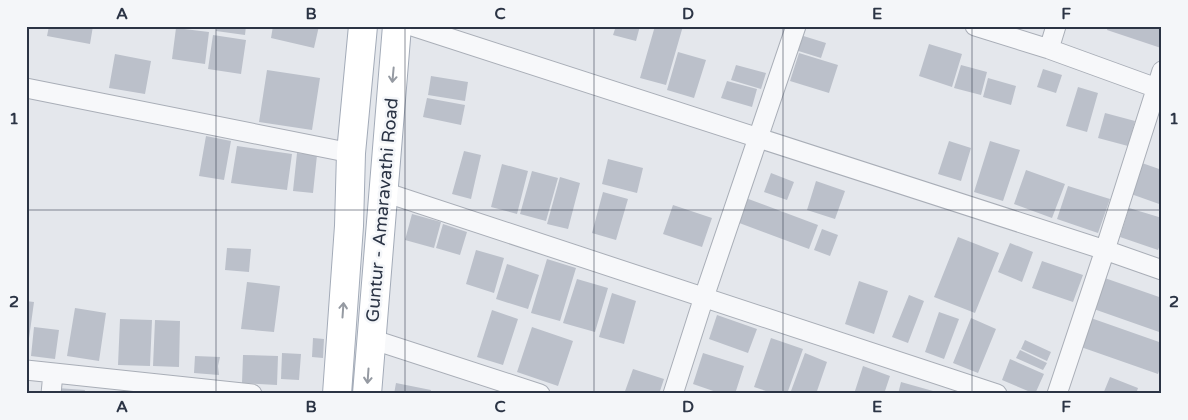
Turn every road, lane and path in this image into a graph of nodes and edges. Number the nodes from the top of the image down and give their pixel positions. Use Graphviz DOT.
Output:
graph roads {
  1 [pos="362,26"];
  2 [pos="397,26"];
  3 [pos="412,26"];
  4 [pos="796,26"];
  5 [pos="975,26"];
  6 [pos="1056,26"];
  7 [pos="1048,49"];
  8 [pos="1160,83"];
  9 [pos="26,88"];
  10 [pos="758,137"];
  11 [pos="351,153"];
  12 [pos="384,192"];
  13 [pos="1105,250"];
  14 [pos="1162,270"];
  15 [pos="704,297"];
  16 [pos="371,339"];
  17 [pos="26,370"];
  18 [pos="53,373"];
  19 [pos="187,390"];
  20 [pos="51,394"];
  21 [pos="252,394"];
  22 [pos="337,394"];
  23 [pos="367,394"];
  24 [pos="540,394"];
  25 [pos="673,394"];
  26 [pos="997,394"];
  27 [pos="1057,394"];
  1 -- 11 [label="main road, Guntur - Amaravathi Road"];
  2 -- 12 [label="main road, Guntur - Amaravathi Road, one-way"];
  3 -- 10 [label="street"];
  4 -- 10 [label="street"];
  5 -- 7 [label="street"];
  6 -- 7 [label="street"];
  7 -- 8 [label="street"];
  8 -- 13 [label="street"];
  9 -- 11 [label="street"];
  10 -- 13 [label="street"];
  10 -- 15 [label="street"];
  22 -- 11 [label="main road, Guntur - Amaravathi Road, one-way"];
  12 -- 15 [label="street"];
  12 -- 16 [label="main road, Guntur - Amaravathi Road"];
  13 -- 14 [label="street"];
  13 -- 27 [label="street"];
  15 -- 25 [label="street"];
  15 -- 26 [label="street"];
  16 -- 23 [label="main road, Guntur - Amaravathi Road, one-way"];
  16 -- 24 [label="street"];
  17 -- 18 [label="street"];
  18 -- 19 [label="street"];
  18 -- 20 [label="street"];
  19 -- 21 [label="street"];
}
